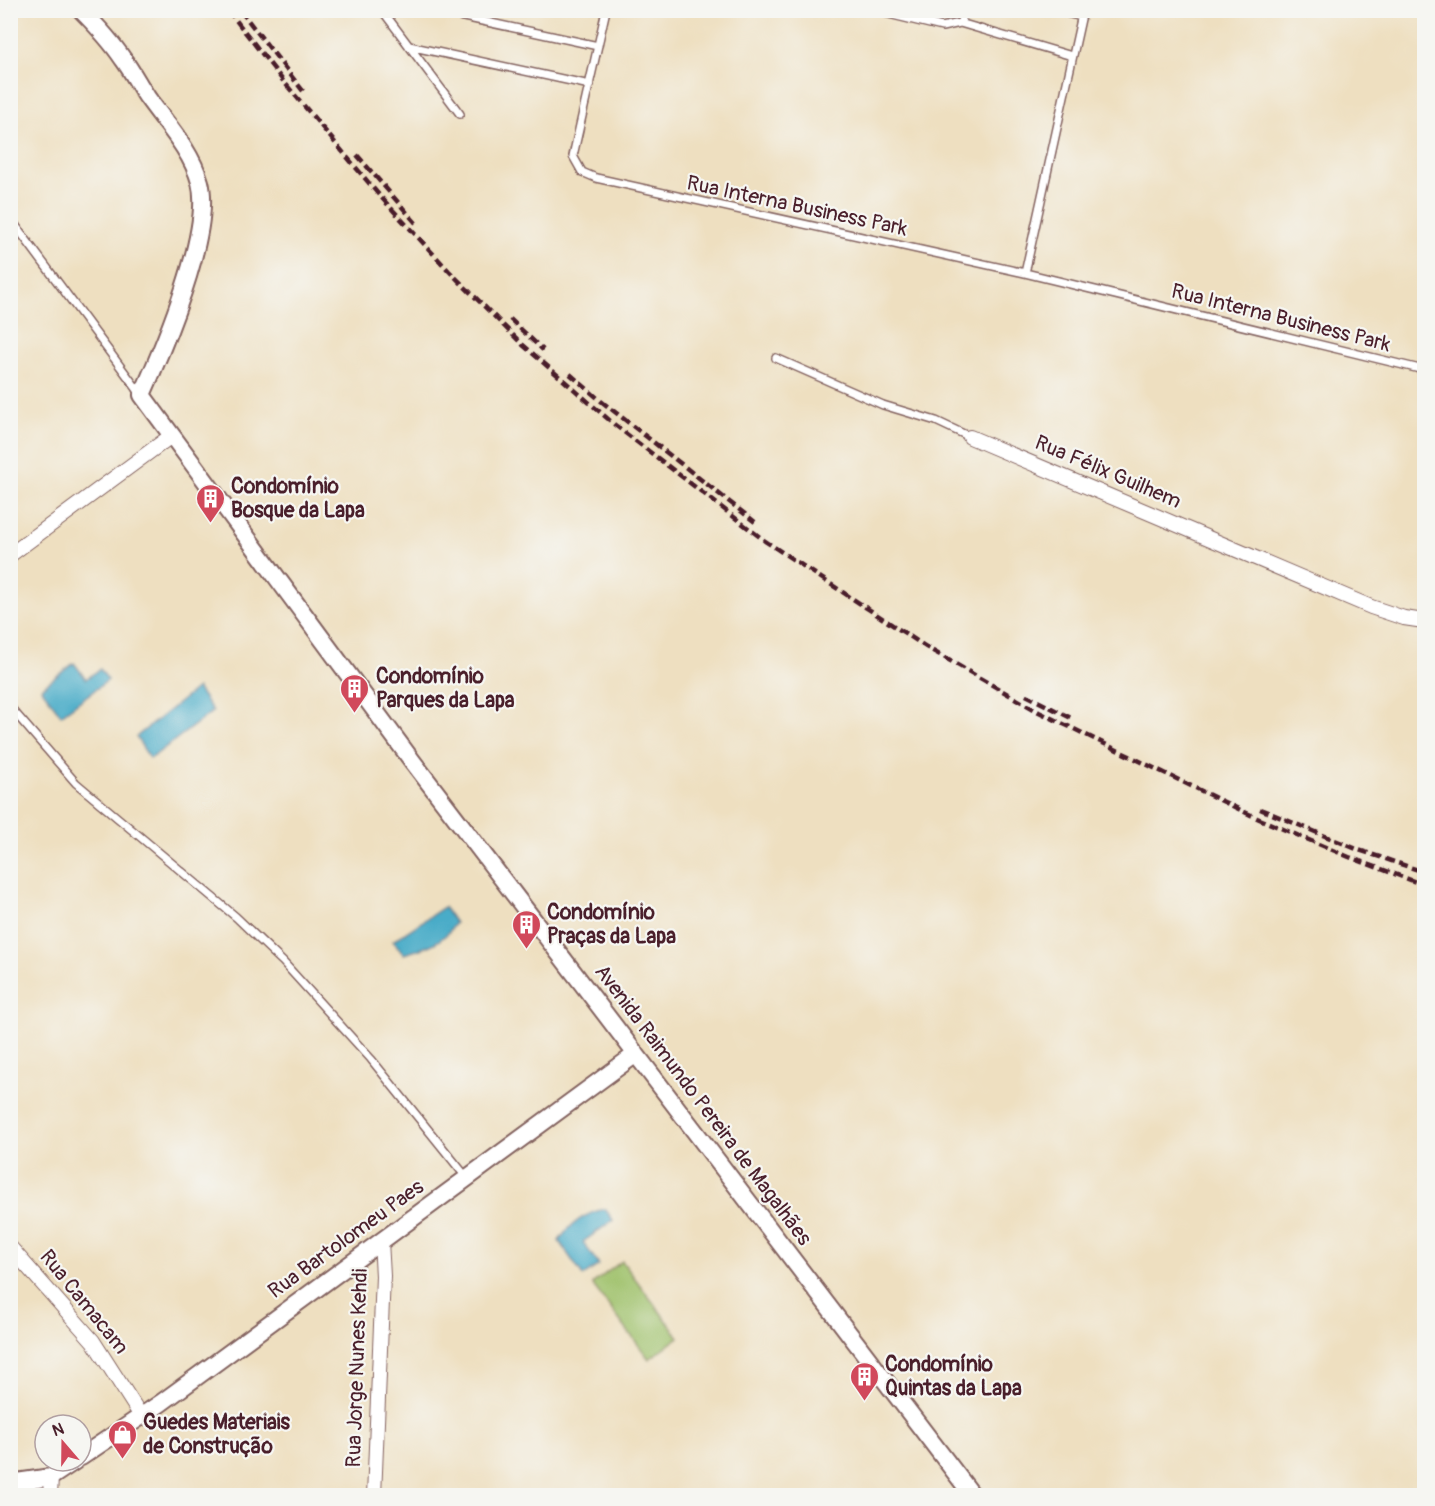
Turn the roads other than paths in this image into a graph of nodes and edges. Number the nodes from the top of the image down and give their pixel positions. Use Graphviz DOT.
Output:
graph roads {
  1 [pos="81,10"];
  2 [pos="382,10"];
  3 [pos="431,10"];
  4 [pos="606,10"];
  5 [pos="872,10"];
  6 [pos="966,10"];
  7 [pos="1054,10"];
  8 [pos="1083,14"];
  9 [pos="960,22"];
  10 [pos="409,46"];
  11 [pos="598,46"];
  12 [pos="1072,56"];
  13 [pos="590,84"];
  14 [pos="460,114"];
  15 [pos="10,218"];
  16 [pos="1024,273"];
  17 [pos="776,358"];
  18 [pos="1425,370"];
  19 [pos="142,395"];
  20 [pos="171,436"];
  21 [pos="970,437"];
  22 [pos="10,555"];
  23 [pos="1425,621"];
  24 [pos="10,707"];
  25 [pos="636,1054"];
  26 [pos="467,1178"];
  27 [pos="381,1241"];
  28 [pos="10,1247"];
  29 [pos="141,1416"];
  30 [pos="93,1449"];
  31 [pos="57,1473"];
  32 [pos="51,1477"];
  33 [pos="10,1483"];
  34 [pos="50,1496"];
  35 [pos="374,1496"];
  36 [pos="974,1496"];
  1 -- 19 [label="street"];
  2 -- 10 [label="lane"];
  3 -- 11 [label="lane"];
  4 -- 11 [label="lane"];
  5 -- 9 [label="lane"];
  6 -- 9 [label="lane"];
  7 -- 8 [label="lane"];
  8 -- 12 [label="lane"];
  9 -- 12 [label="lane"];
  10 -- 13 [label="lane"];
  10 -- 14 [label="lane"];
  11 -- 13 [label="lane"];
  12 -- 16 [label="lane"];
  13 -- 16 [label="lane, Rua Interna Business Park"];
  15 -- 19 [label="lane"];
  16 -- 18 [label="lane, Rua Interna Business Park"];
  17 -- 21 [label="lane, Rua Félix Guilhem"];
  19 -- 20 [label="street, Avenida Raimundo Pereira de Magalhães"];
  20 -- 22 [label="street"];
  20 -- 25 [label="street, Avenida Raimundo Pereira de Magalhães"];
  21 -- 23 [label="street, Rua Félix Guilhem"];
  24 -- 26 [label="lane"];
  25 -- 26 [label="street, Rua Bartolomeu Paes"];
  25 -- 36 [label="street, Avenida Raimundo Pereira de Magalhães"];
  26 -- 27 [label="street, Rua Bartolomeu Paes"];
  27 -- 29 [label="street, Rua Bartolomeu Paes"];
  27 -- 35 [label="street, Rua Jorge Nunes Kehdi"];
  28 -- 29 [label="street, Rua Camacam"];
  29 -- 30 [label="street, Rua Bartolomeu Paes"];
  31 -- 32 [label="street"];
  32 -- 33 [label="street"];
  32 -- 34 [label="street"];
}
